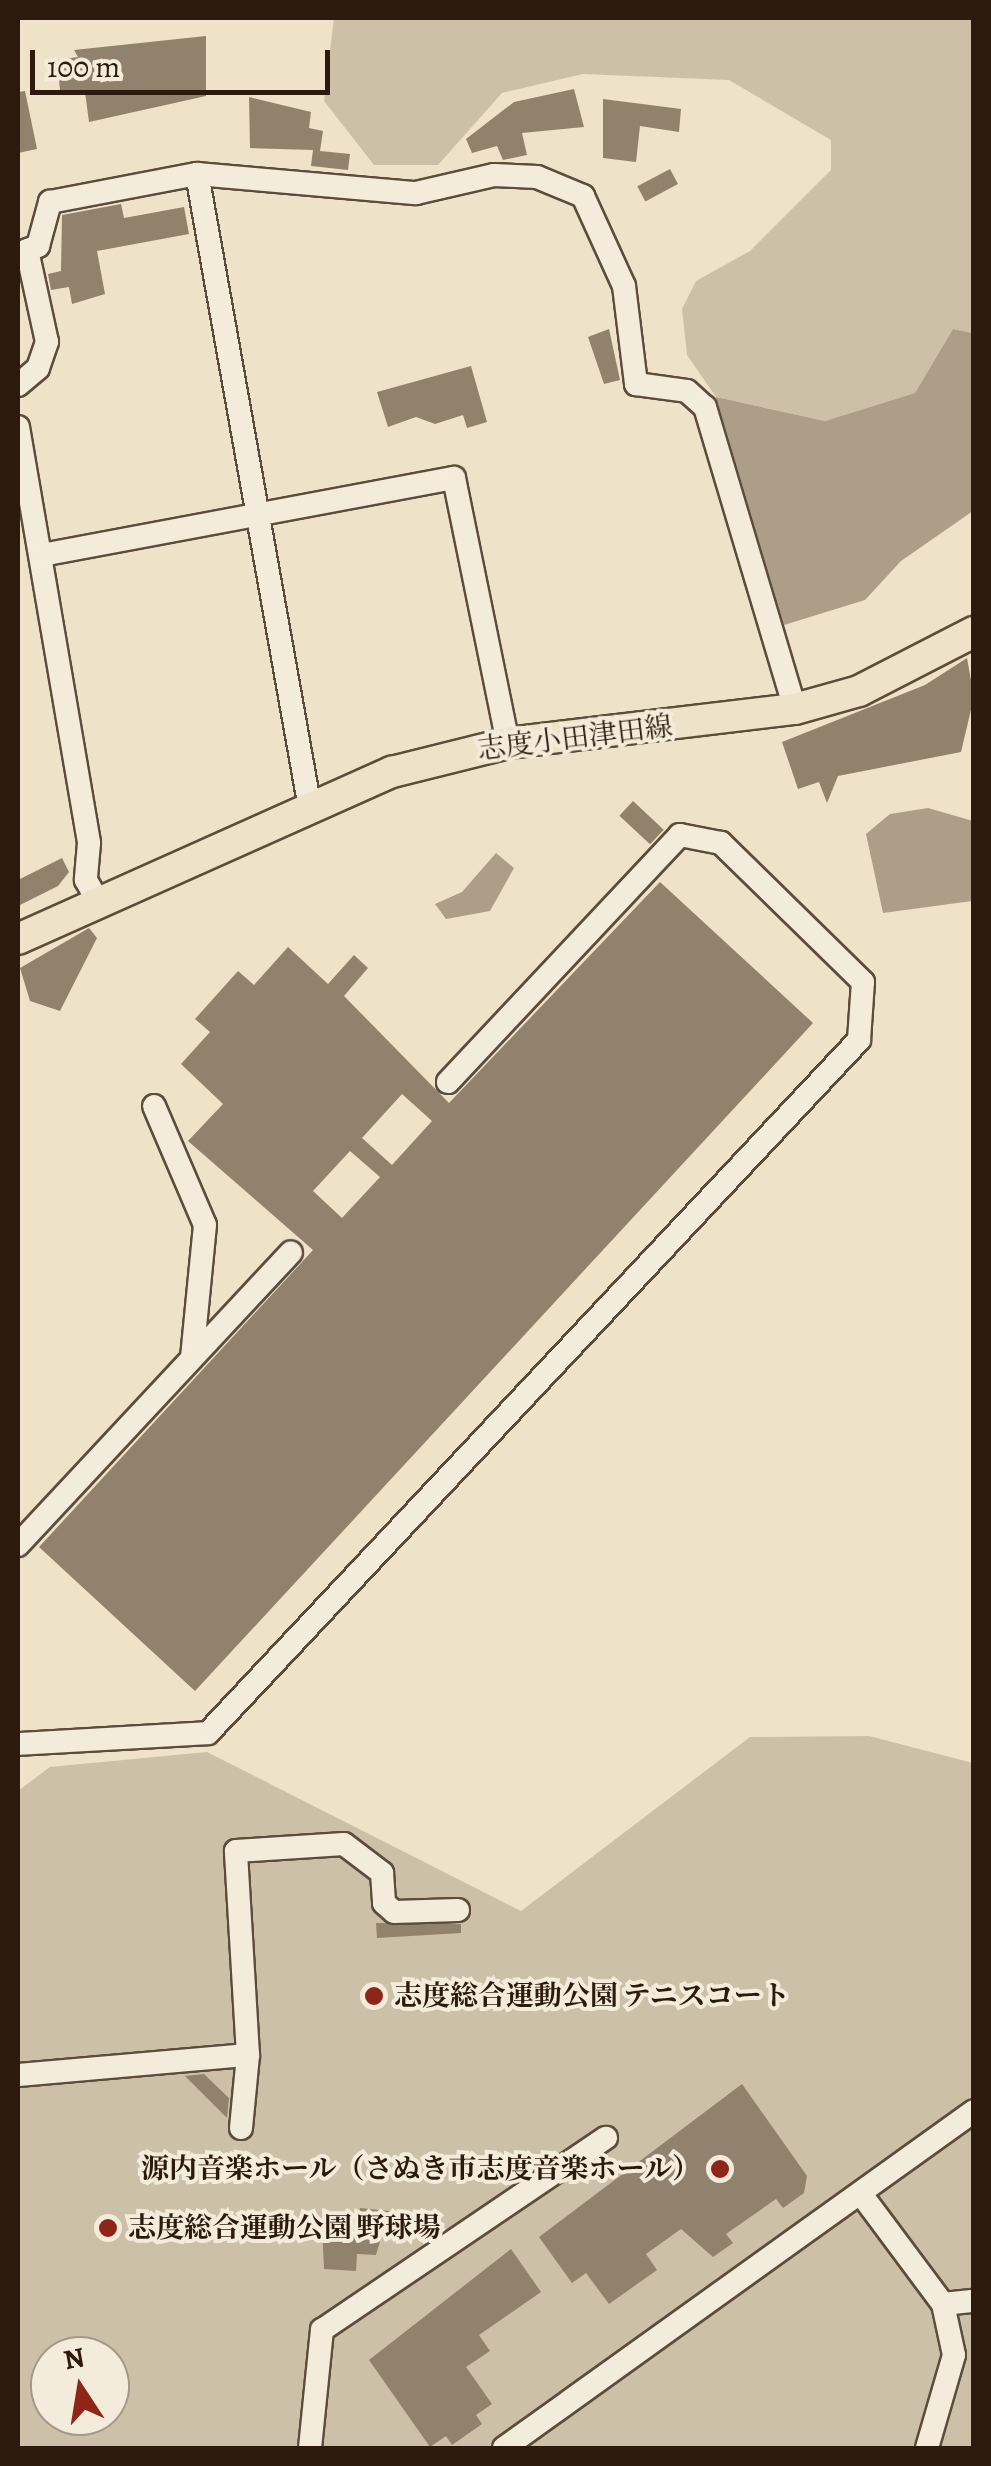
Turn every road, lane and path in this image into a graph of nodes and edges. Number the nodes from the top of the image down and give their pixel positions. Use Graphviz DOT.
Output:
graph roads {
  1 [pos="198,174"];
  2 [pos="22,252"];
  3 [pos="18,384"];
  4 [pos="18,428"];
  5 [pos="257,518"];
  6 [pos="42,555"];
  7 [pos="974,632"];
  8 [pos="795,710"];
  9 [pos="508,743"];
  10 [pos="309,803"];
  11 [pos="98,902"];
  12 [pos="18,940"];
  13 [pos="448,1082"];
  14 [pos="154,1106"];
  15 [pos="291,1252"];
  16 [pos="192,1358"];
  17 [pos="18,1545"];
  18 [pos="18,1744"];
  19 [pos="458,1910"];
  20 [pos="248,2054"];
  21 [pos="18,2075"];
  22 [pos="974,2111"];
  23 [pos="241,2128"];
  24 [pos="606,2138"];
  25 [pos="861,2194"];
  26 [pos="974,2300"];
  27 [pos="943,2304"];
  28 [pos="310,2448"];
  29 [pos="504,2448"];
  30 [pos="927,2448"];
  1 -- 2 [label="street"];
  1 -- 5 [label="street"];
  1 -- 8 [label="street"];
  2 -- 3 [label="street"];
  4 -- 6 [label="street"];
  5 -- 6 [label="street"];
  5 -- 9 [label="street"];
  5 -- 10 [label="street"];
  6 -- 11 [label="street"];
  7 -- 8 [label="main road, 志度小田津田線"];
  8 -- 9 [label="main road, 志度小田津田線"];
  9 -- 10 [label="main road, 志度小田津田線"];
  10 -- 11 [label="main road, 志度小田津田線"];
  11 -- 12 [label="main road, 志度小田津田線"];
  13 -- 18 [label="street"];
  14 -- 16 [label="street"];
  15 -- 16 [label="street"];
  16 -- 17 [label="street"];
  19 -- 20 [label="street"];
  20 -- 21 [label="street"];
  20 -- 23 [label="street"];
  22 -- 25 [label="street"];
  24 -- 28 [label="street"];
  25 -- 27 [label="street"];
  25 -- 29 [label="street"];
  26 -- 27 [label="street"];
  27 -- 30 [label="street"];
}
